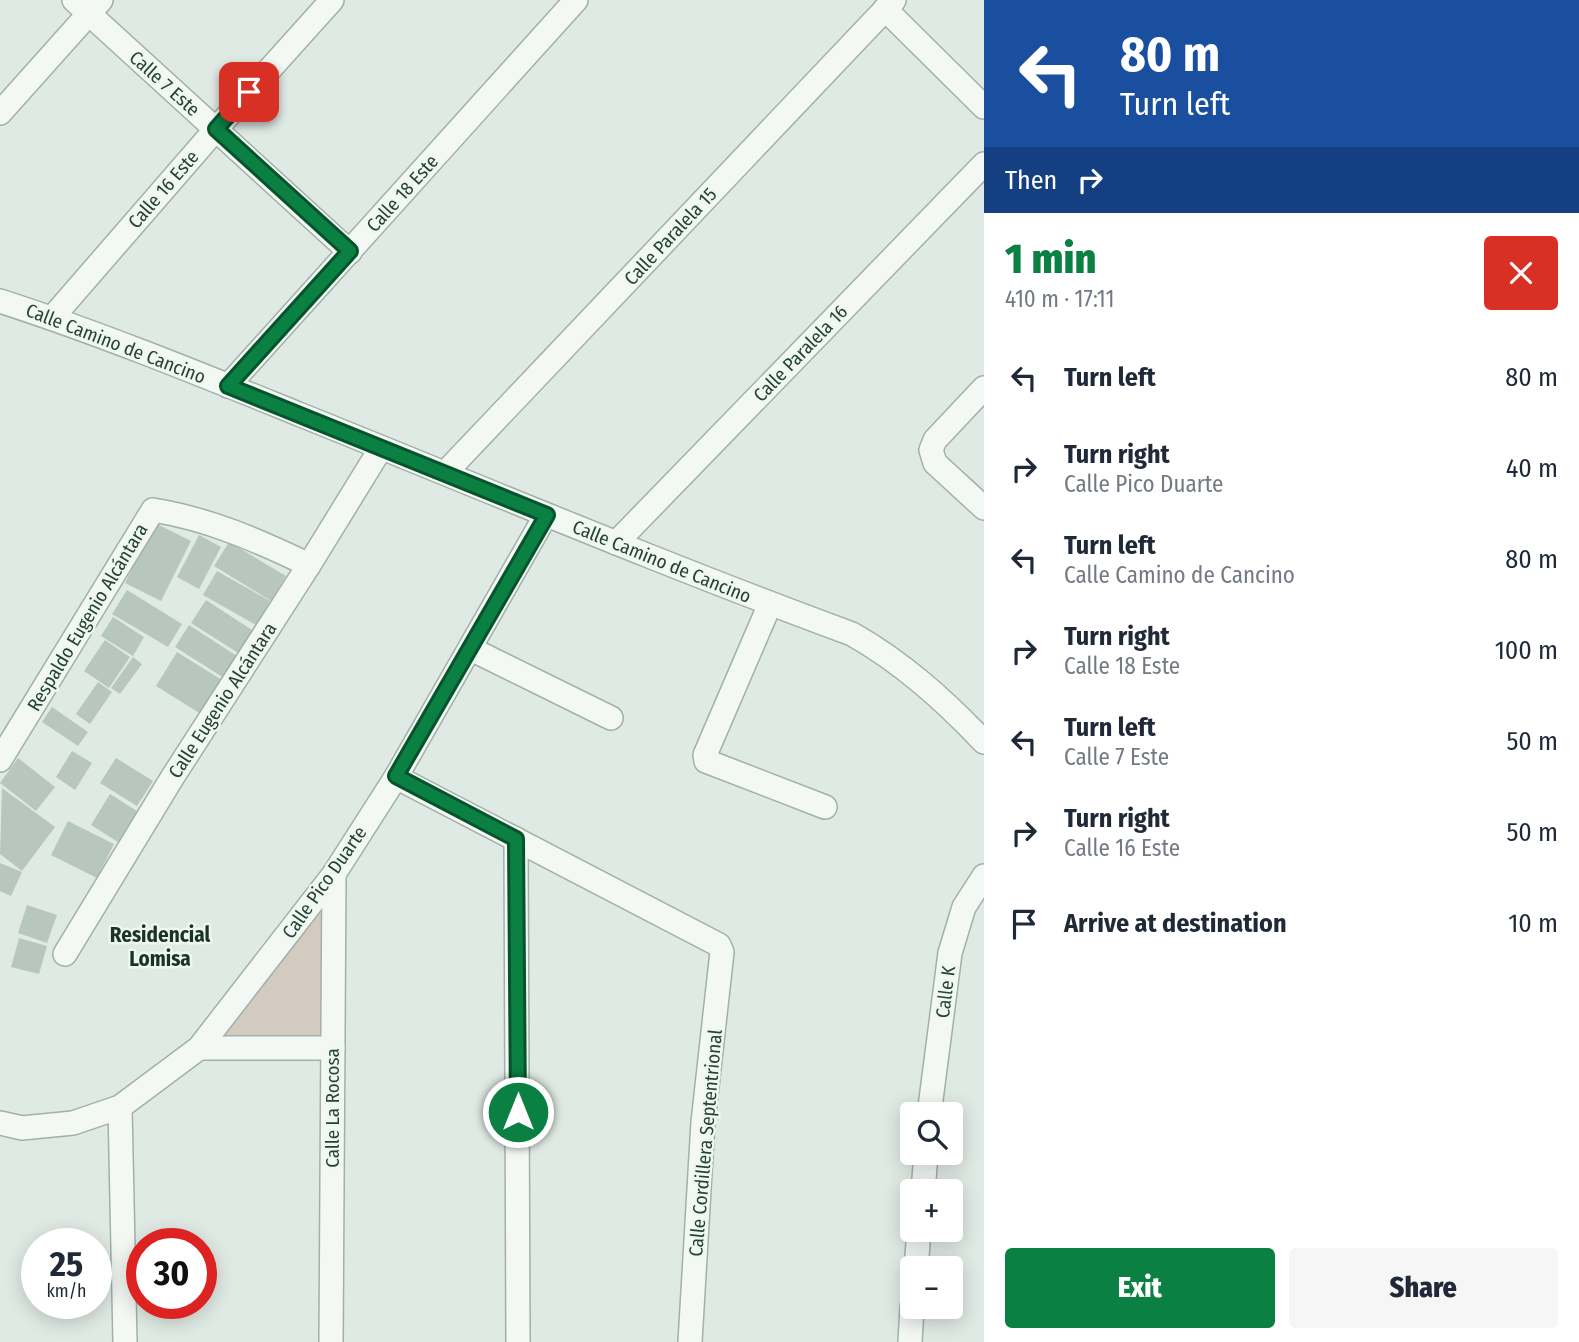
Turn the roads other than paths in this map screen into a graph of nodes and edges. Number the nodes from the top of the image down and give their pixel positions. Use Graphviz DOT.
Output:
graph roads {
  1 [pos="332,0"];
  2 [pos="576,0"];
  3 [pos="88,5"];
  4 [pos="889,5"];
  5 [pos="984,107"];
  6 [pos="0,113"];
  7 [pos="216,129"];
  8 [pos="984,164"];
  9 [pos="350,251"];
  10 [pos="0,301"];
  11 [pos="52,317"];
  12 [pos="228,386"];
  13 [pos="984,388"];
  14 [pos="382,448"];
  15 [pos="446,472"];
  16 [pos="984,508"];
  17 [pos="547,515"];
  18 [pos="616,543"];
  19 [pos="309,565"];
  20 [pos="770,604"];
  21 [pos="471,649"];
  22 [pos="611,718"];
  23 [pos="984,742"];
  24 [pos="0,760"];
  25 [pos="396,776"];
  26 [pos="825,807"];
  27 [pos="516,839"];
  28 [pos="334,874"];
  29 [pos="984,876"];
  30 [pos="65,954"];
  31 [pos="199,1048"];
  32 [pos="333,1048"];
  33 [pos="931,1102"];
  34 [pos="120,1107"];
  35 [pos="0,1124"];
  36 [pos="911,1319"];
  37 [pos="125,1342"];
  38 [pos="331,1342"];
  39 [pos="519,1342"];
  40 [pos="690,1342"];
  41 [pos="910,1342"];
  1 -- 7 [label="street, Calle 16 Este"];
  2 -- 9 [label="street, Calle 18 Este"];
  3 -- 6 [label="street"];
  3 -- 7 [label="street, Calle 7 Este"];
  4 -- 5 [label="street"];
  4 -- 15 [label="street, Calle Paralela 15"];
  7 -- 9 [label="street, Calle 7 Este"];
  7 -- 11 [label="street, Calle 16 Este"];
  8 -- 18 [label="street, Calle Paralela 16"];
  9 -- 12 [label="street, Calle 18 Este"];
  10 -- 11 [label="street, Calle Camino de Cancino"];
  11 -- 12 [label="street, Calle Camino de Cancino"];
  12 -- 14 [label="street, Calle Camino de Cancino"];
  13 -- 16 [label="street"];
  14 -- 15 [label="street, Calle Camino de Cancino"];
  14 -- 19 [label="street, Calle Eugenio Alcántara"];
  15 -- 17 [label="street, Calle Camino de Cancino"];
  17 -- 18 [label="street, Calle Camino de Cancino"];
  17 -- 21 [label="street, Calle Pico Duarte"];
  18 -- 20 [label="street, Calle Camino de Cancino"];
  19 -- 24 [label="street, Respaldo Eugenio Alcántara"];
  19 -- 30 [label="street, Calle Eugenio Alcántara"];
  20 -- 23 [label="street, Calle Camino de Cancino"];
  20 -- 26 [label="street"];
  21 -- 22 [label="street"];
  21 -- 25 [label="street, Calle Pico Duarte"];
  25 -- 27 [label="street"];
  25 -- 28 [label="street, Calle Pico Duarte"];
  27 -- 39 [label="street"];
  27 -- 40 [label="street, Calle Cordillera Septentrional"];
  28 -- 31 [label="street, Calle Pico Duarte"];
  28 -- 32 [label="street, Calle La Rocosa"];
  29 -- 33 [label="street, Calle K"];
  31 -- 32 [label="street"];
  31 -- 34 [label="street, Calle Pico Duarte"];
  32 -- 38 [label="street, Calle La Rocosa"];
  34 -- 35 [label="street, Calle Pico Duarte"];
  34 -- 37 [label="street"];
  36 -- 41 [label="street"];
}
